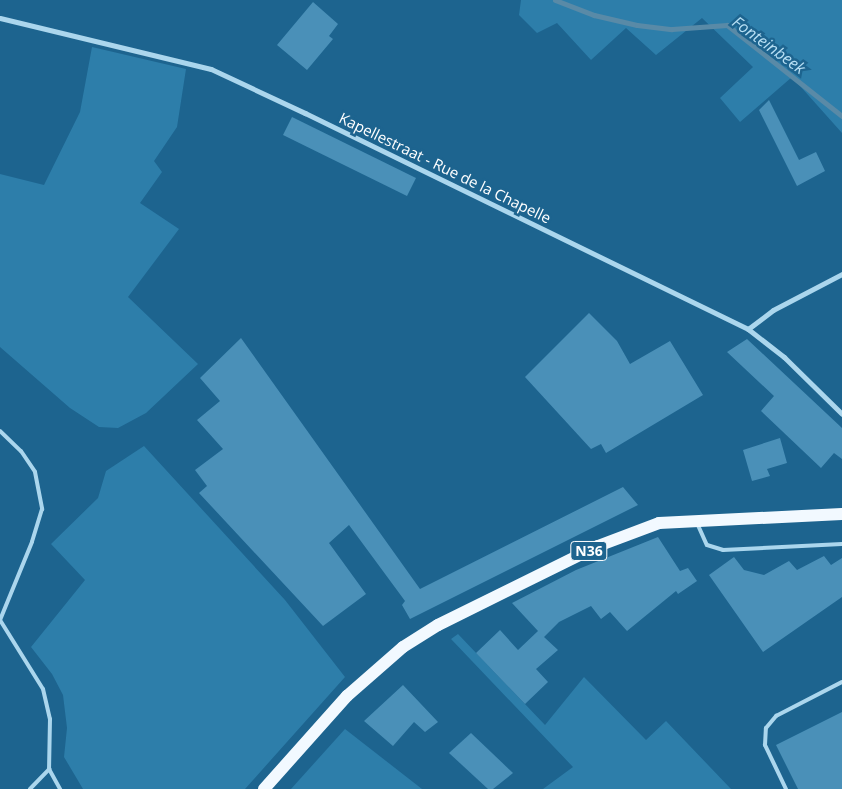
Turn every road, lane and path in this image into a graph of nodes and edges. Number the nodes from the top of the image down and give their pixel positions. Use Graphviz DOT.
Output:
graph roads {
  1 [pos="0,18"];
  2 [pos="842,274"];
  3 [pos="748,329"];
  4 [pos="842,414"];
  5 [pos="0,430"];
  6 [pos="842,514"];
  7 [pos="696,521"];
  8 [pos="842,544"];
  9 [pos="0,620"];
  10 [pos="842,682"];
  11 [pos="49,769"];
  12 [pos="30,789"];
  13 [pos="60,789"];
  14 [pos="264,789"];
  15 [pos="786,789"];
  1 -- 3 [label="street, Kapellestraat - Rue de la Chapelle"];
  2 -- 3 [label="street"];
  3 -- 4 [label="street, Kapellestraat - Rue de la Chapelle"];
  5 -- 9 [label="lane"];
  6 -- 7 [label="main road, N36"];
  7 -- 8 [label="lane"];
  7 -- 14 [label="main road, N36"];
  9 -- 11 [label="lane"];
  10 -- 15 [label="lane"];
  11 -- 12 [label="lane"];
  11 -- 13 [label="lane"];
}
